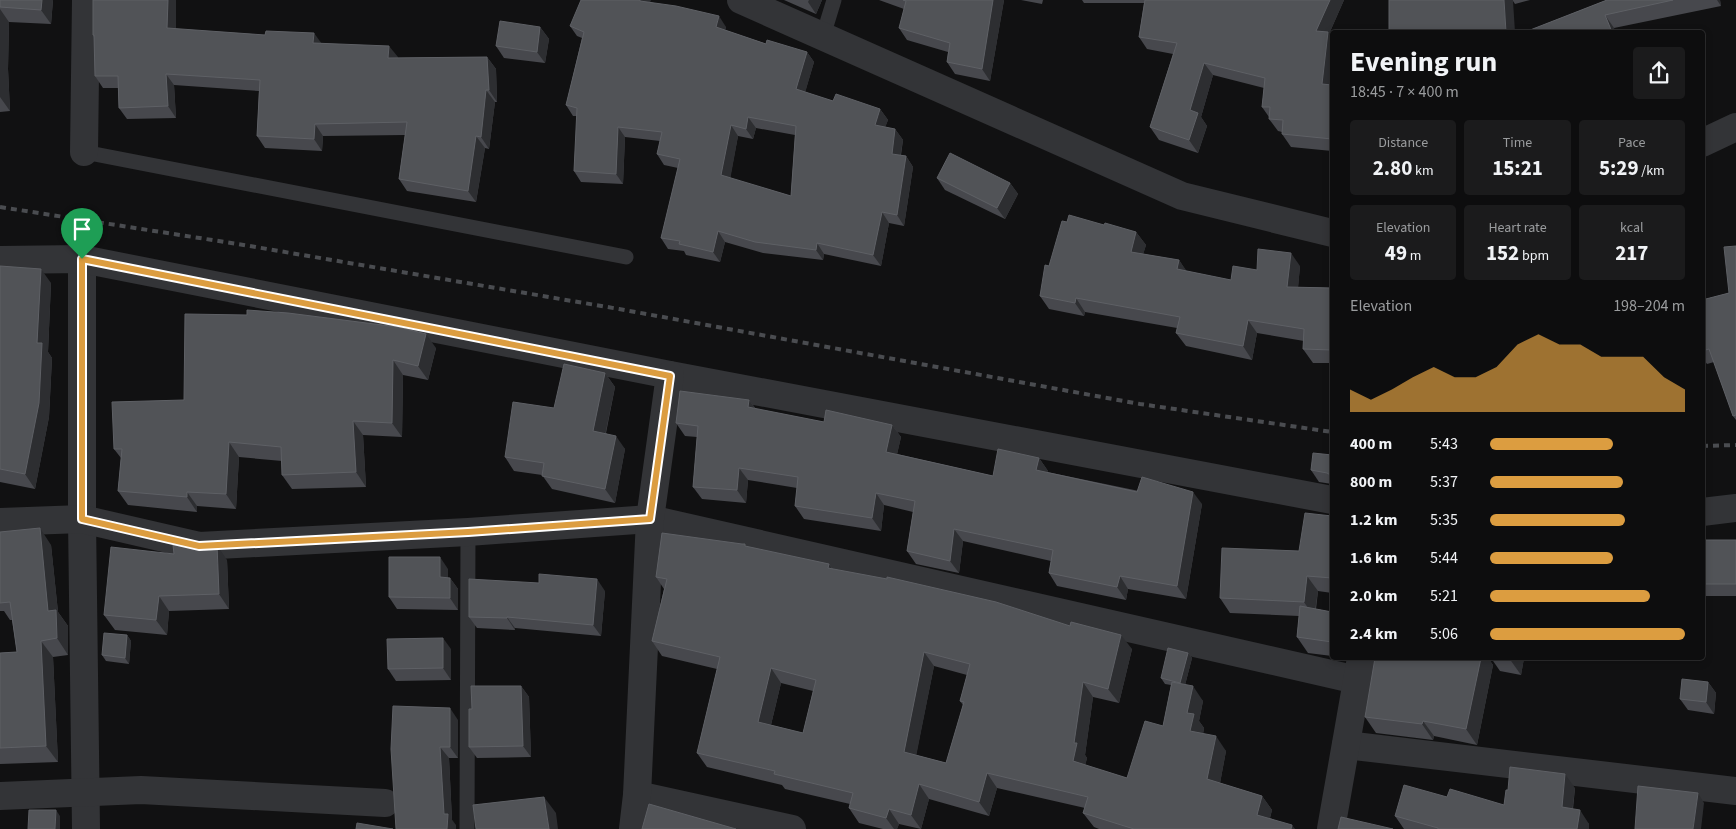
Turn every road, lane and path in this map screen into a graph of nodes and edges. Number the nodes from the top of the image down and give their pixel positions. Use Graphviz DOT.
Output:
graph roads {
  1 [pos="86,0"];
  2 [pos="741,0"];
  3 [pos="834,0"];
  4 [pos="822,36"];
  5 [pos="1736,127"];
  6 [pos="1705,142"];
  7 [pos="84,152"];
  8 [pos="1330,233"];
  9 [pos="626,256"];
  10 [pos="82,259"];
  11 [pos="0,260"];
  12 [pos="670,376"];
  13 [pos="1330,500"];
  14 [pos="1736,508"];
  15 [pos="1705,512"];
  16 [pos="82,519"];
  17 [pos="650,519"];
  18 [pos="0,522"];
  19 [pos="468,532"];
  20 [pos="1359,669"];
  21 [pos="1346,746"];
  22 [pos="1736,791"];
  23 [pos="85,792"];
  24 [pos="637,795"];
  25 [pos="0,796"];
  26 [pos="385,803"];
  27 [pos="86,829"];
  28 [pos="466,829"];
  29 [pos="633,829"];
  30 [pos="792,829"];
  31 [pos="1331,829"];
  1 -- 7 [label="street"];
  2 -- 4 [label="street"];
  3 -- 4 [label="lane"];
  4 -- 8 [label="street"];
  5 -- 6 [label="street"];
  7 -- 9 [label="lane"];
  10 -- 11 [label="street"];
  10 -- 12 [label="street"];
  10 -- 16 [label="street"];
  12 -- 13 [label="street"];
  12 -- 17 [label="street"];
  14 -- 15 [label="street"];
  16 -- 18 [label="street"];
  16 -- 19 [label="street"];
  16 -- 23 [label="street"];
  17 -- 19 [label="street"];
  17 -- 20 [label="street"];
  17 -- 24 [label="street"];
  19 -- 28 [label="lane"];
  20 -- 21 [label="street"];
  21 -- 22 [label="street"];
  21 -- 31 [label="street"];
  23 -- 25 [label="street"];
  23 -- 26 [label="street"];
  23 -- 27 [label="street"];
  24 -- 29 [label="street"];
  24 -- 30 [label="street"];
}
